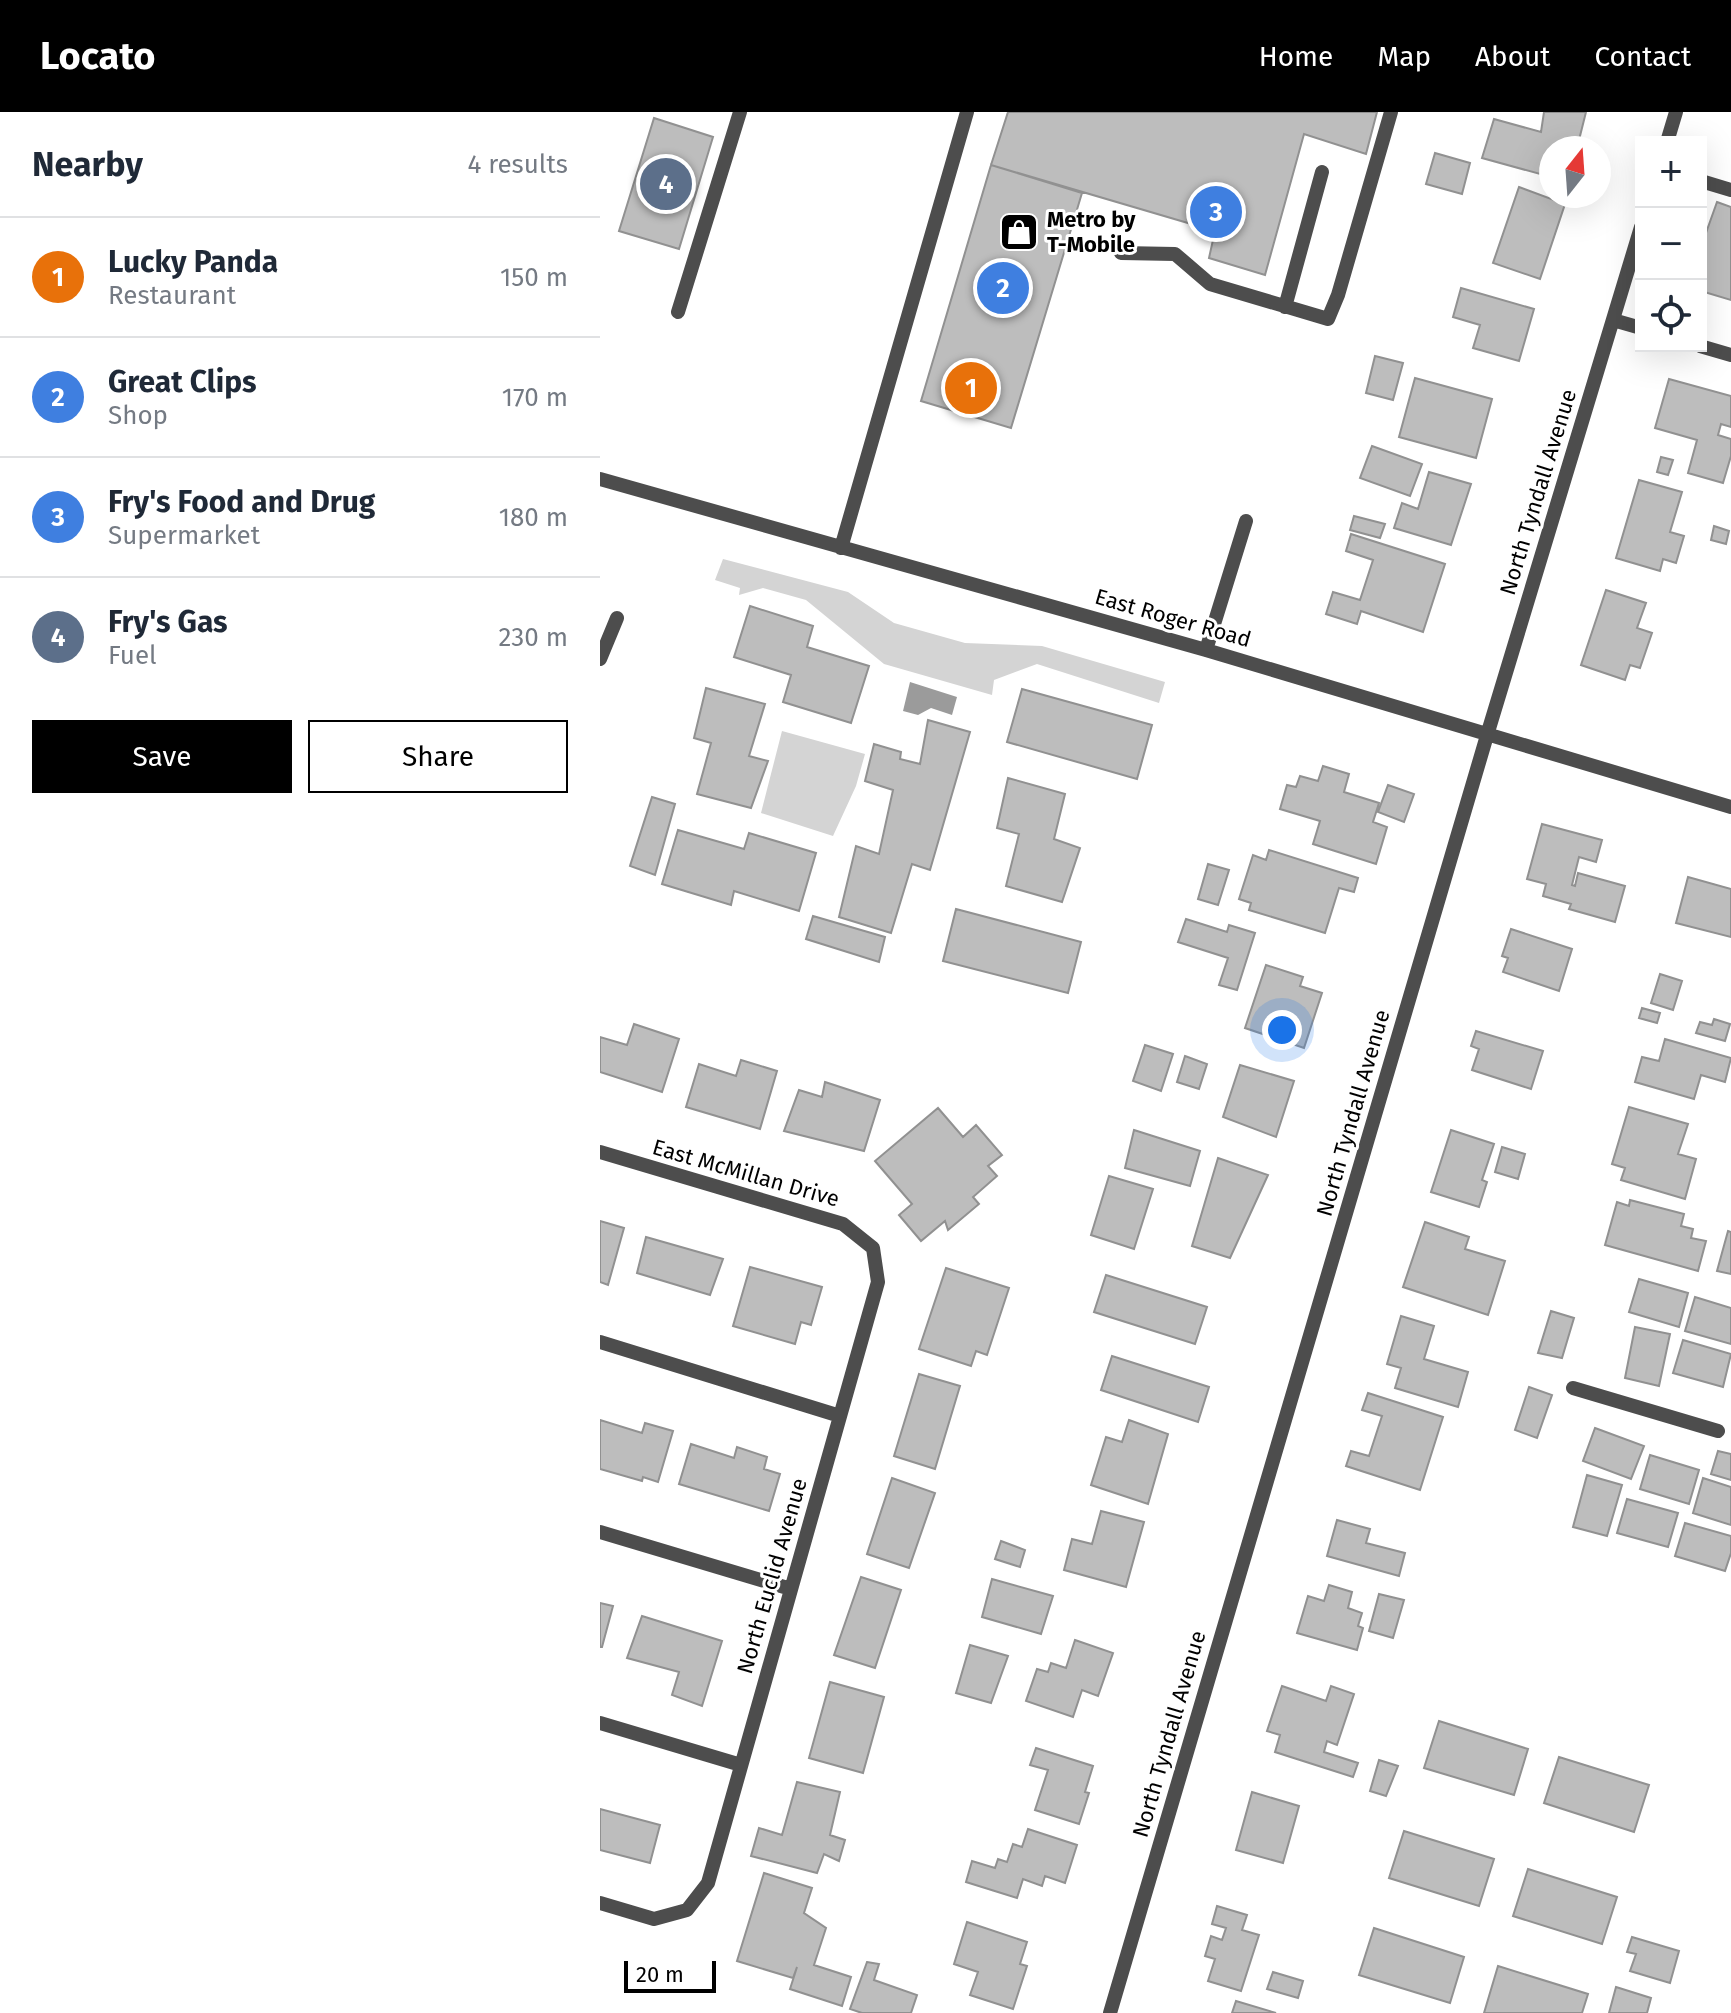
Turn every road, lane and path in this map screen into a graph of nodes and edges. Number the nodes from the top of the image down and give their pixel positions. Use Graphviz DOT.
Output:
graph roads {
  1 [pos="740,112"];
  2 [pos="967,112"];
  3 [pos="1391,112"];
  4 [pos="1676,112"];
  5 [pos="1669,136"];
  6 [pos="1322,172"];
  7 [pos="1707,183"];
  8 [pos="1731,190"];
  9 [pos="1635,247"];
  10 [pos="1121,253"];
  11 [pos="1285,307"];
  12 [pos="678,312"];
  13 [pos="1613,320"];
  14 [pos="1635,326"];
  15 [pos="1707,348"];
  16 [pos="1731,355"];
  17 [pos="600,479"];
  18 [pos="1246,521"];
  19 [pos="841,548"];
  20 [pos="617,618"];
  21 [pos="1206,650"];
  22 [pos="600,659"];
  23 [pos="1488,732"];
  24 [pos="1731,807"];
  25 [pos="600,1152"];
  26 [pos="873,1248"];
  27 [pos="600,1342"];
  28 [pos="1573,1388"];
  29 [pos="840,1416"];
  30 [pos="1718,1431"];
  31 [pos="600,1532"];
  32 [pos="791,1589"];
  33 [pos="600,1723"];
  34 [pos="741,1765"];
  35 [pos="600,1903"];
  36 [pos="1110,2013"];
  1 -- 12 [label="street"];
  2 -- 19 [label="street"];
  3 -- 11 [label="street"];
  4 -- 5 [label="street"];
  6 -- 11 [label="street"];
  7 -- 8 [label="street"];
  9 -- 13 [label="street, North Tyndall Avenue"];
  10 -- 11 [label="street"];
  13 -- 14 [label="street"];
  13 -- 23 [label="street, North Tyndall Avenue"];
  15 -- 16 [label="street"];
  17 -- 19 [label="street, East Roger Road"];
  18 -- 21 [label="street"];
  19 -- 21 [label="street, East Roger Road"];
  20 -- 22 [label="street"];
  21 -- 23 [label="street, East Roger Road"];
  23 -- 24 [label="street, East Roger Road"];
  23 -- 36 [label="street, North Tyndall Avenue"];
  25 -- 26 [label="street, East McMillan Drive"];
  26 -- 29 [label="street, North Euclid Avenue"];
  27 -- 29 [label="street"];
  28 -- 30 [label="street"];
  29 -- 32 [label="street, North Euclid Avenue"];
  31 -- 32 [label="street"];
  32 -- 34 [label="street, North Euclid Avenue"];
  33 -- 34 [label="street"];
  34 -- 35 [label="street, North Euclid Avenue"];
}
